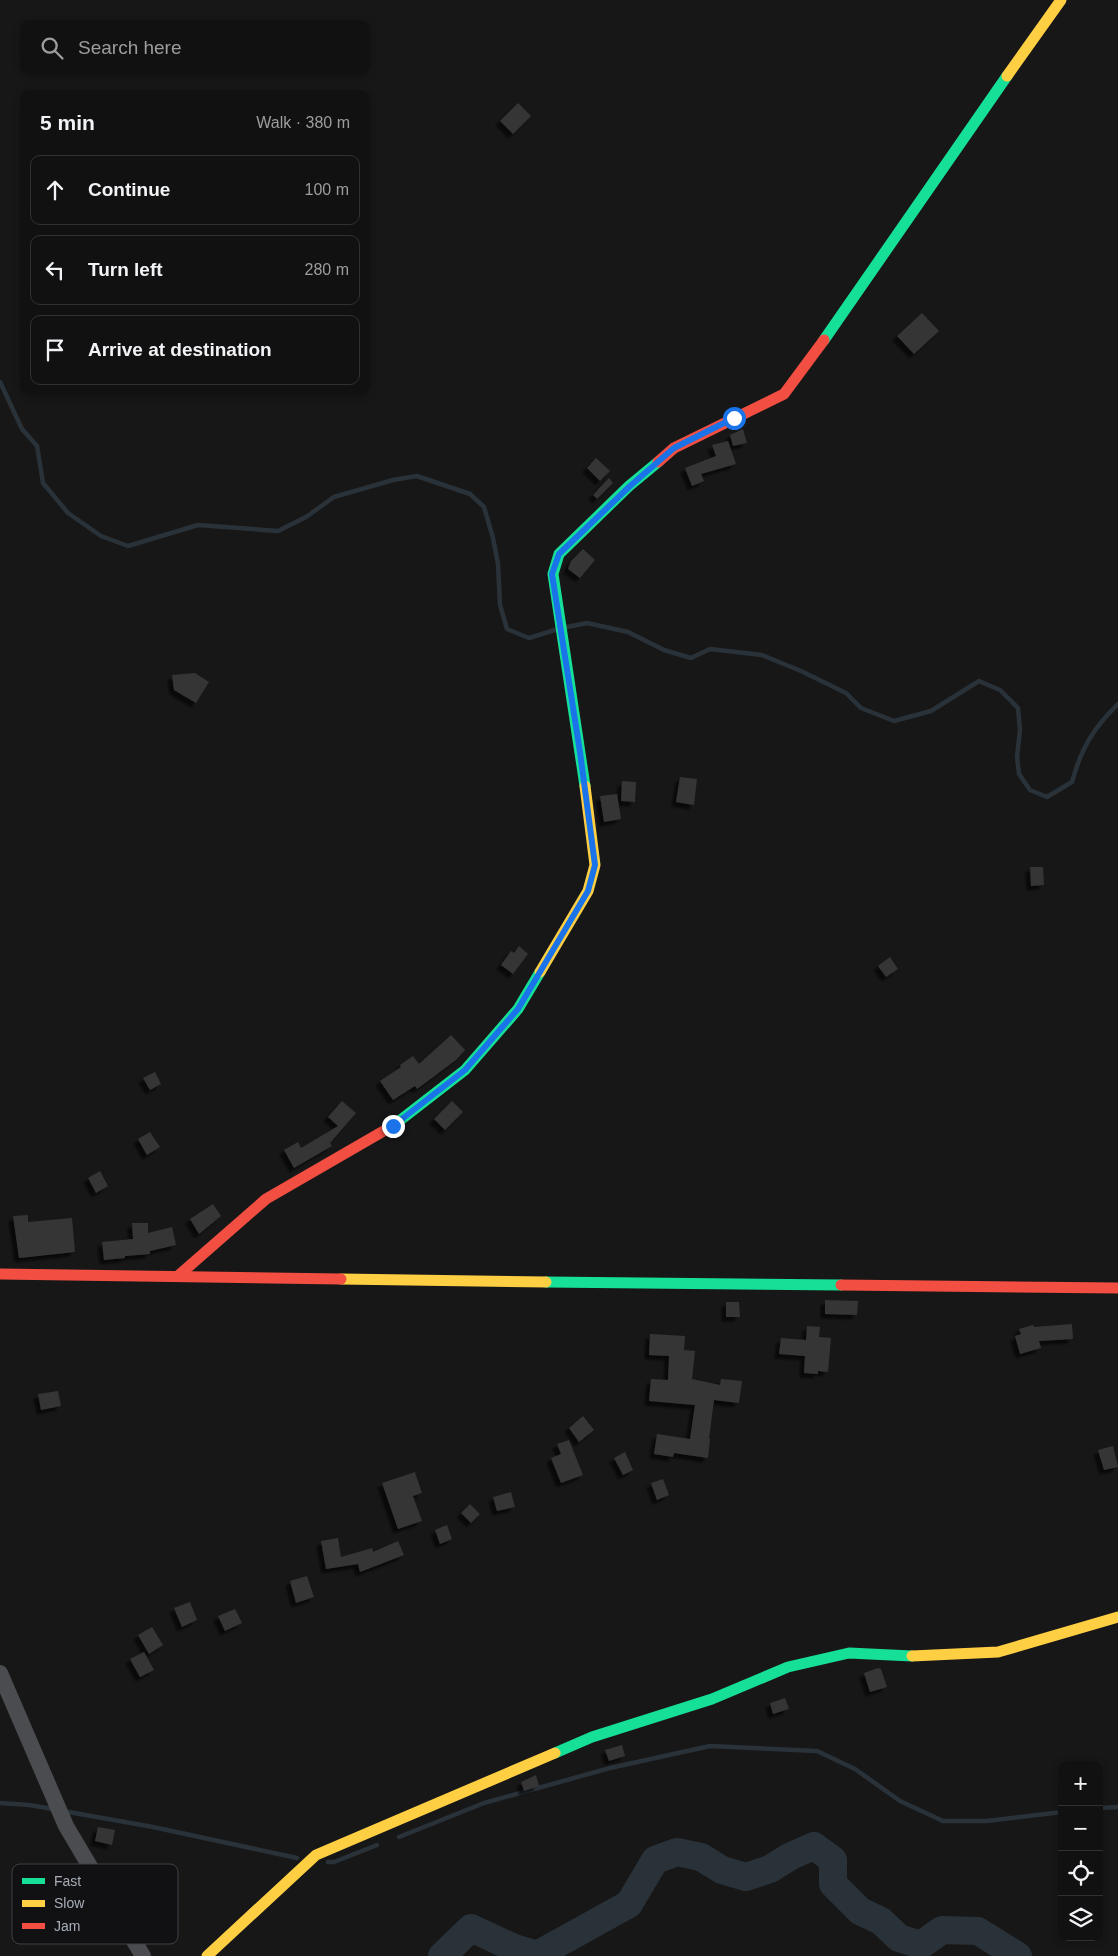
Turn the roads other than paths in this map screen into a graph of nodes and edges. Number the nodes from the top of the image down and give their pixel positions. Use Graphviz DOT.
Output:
graph roads {
  1 [pos="1061,0"];
  2 [pos="0,1274"];
  3 [pos="178,1276"];
  4 [pos="1118,1288"];
  5 [pos="1118,1617"];
  6 [pos="0,1673"];
  7 [pos="91,1864"];
  8 [pos="137,1944"];
  9 [pos="144,1956"];
  10 [pos="207,1956"];
  1 -- 3 [label="street"];
  2 -- 3 [label="street"];
  3 -- 4 [label="street"];
  5 -- 10 [label="street"];
  6 -- 7 [label="street"];
  8 -- 9 [label="street"];
}
